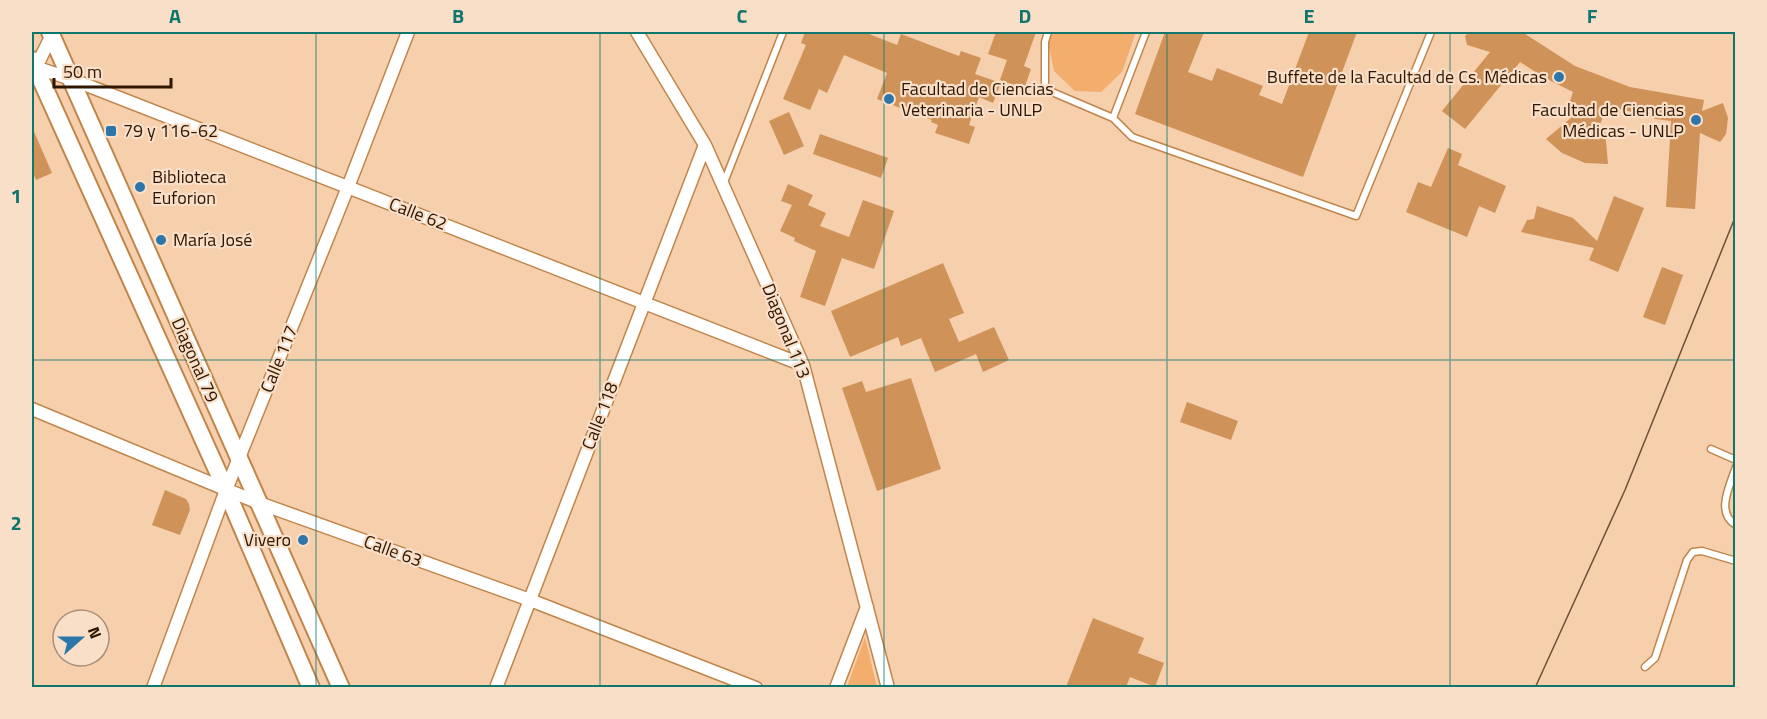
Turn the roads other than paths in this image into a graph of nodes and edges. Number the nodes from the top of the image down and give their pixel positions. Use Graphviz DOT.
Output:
graph roads {
  1 [pos="408,32"];
  2 [pos="637,32"];
  3 [pos="783,32"];
  4 [pos="1048,32"];
  5 [pos="1146,32"];
  6 [pos="1431,32"];
  7 [pos="51,33"];
  8 [pos="32,68"];
  9 [pos="71,79"];
  10 [pos="1113,118"];
  11 [pos="705,145"];
  12 [pos="723,185"];
  13 [pos="348,187"];
  14 [pos="644,303"];
  15 [pos="803,365"];
  16 [pos="32,409"];
  17 [pos="1711,448"];
  18 [pos="239,458"];
  19 [pos="1736,460"];
  20 [pos="1736,467"];
  21 [pos="226,490"];
  22 [pos="259,503"];
  23 [pos="1736,525"];
  24 [pos="1736,561"];
  25 [pos="530,600"];
  26 [pos="867,607"];
  27 [pos="1645,667"];
  28 [pos="153,687"];
  29 [pos="311,687"];
  30 [pos="341,687"];
  31 [pos="496,687"];
  32 [pos="756,687"];
  33 [pos="836,687"];
  34 [pos="888,687"];
  1 -- 13 [label="street, Calle 117"];
  2 -- 11 [label="street, Diagonal 113"];
  3 -- 12 [label="lane"];
  4 -- 10 [label="lane"];
  5 -- 10 [label="lane"];
  6 -- 10 [label="lane"];
  7 -- 8 [label="street"];
  7 -- 9 [label="main road, Diagonal 79"];
  8 -- 9 [label="street, Calle 62"];
  8 -- 21 [label="main road, Diagonal 79"];
  9 -- 13 [label="street, Calle 62"];
  9 -- 18 [label="main road, Diagonal 79"];
  11 -- 12 [label="street, Diagonal 113"];
  11 -- 14 [label="street, Calle 118"];
  12 -- 15 [label="street, Diagonal 113"];
  13 -- 14 [label="street, Calle 62"];
  13 -- 18 [label="street, Calle 117"];
  14 -- 15 [label="street, Calle 62"];
  14 -- 25 [label="street, Calle 118"];
  15 -- 26 [label="street, Diagonal 113"];
  16 -- 21 [label="street, Calle 63"];
  17 -- 19 [label="lane"];
  18 -- 21 [label="street, Calle 117"];
  18 -- 22 [label="main road, Diagonal 79"];
  20 -- 23 [label="lane"];
  21 -- 22 [label="street, Calle 63"];
  21 -- 28 [label="street, Calle 117"];
  21 -- 29 [label="main road, Diagonal 79"];
  22 -- 25 [label="street, Calle 63"];
  22 -- 30 [label="main road, Diagonal 79"];
  24 -- 27 [label="lane"];
  25 -- 31 [label="street, Calle 118"];
  25 -- 32 [label="street, Calle 63"];
  26 -- 33 [label="street"];
  26 -- 34 [label="street, Diagonal 113"];
}
